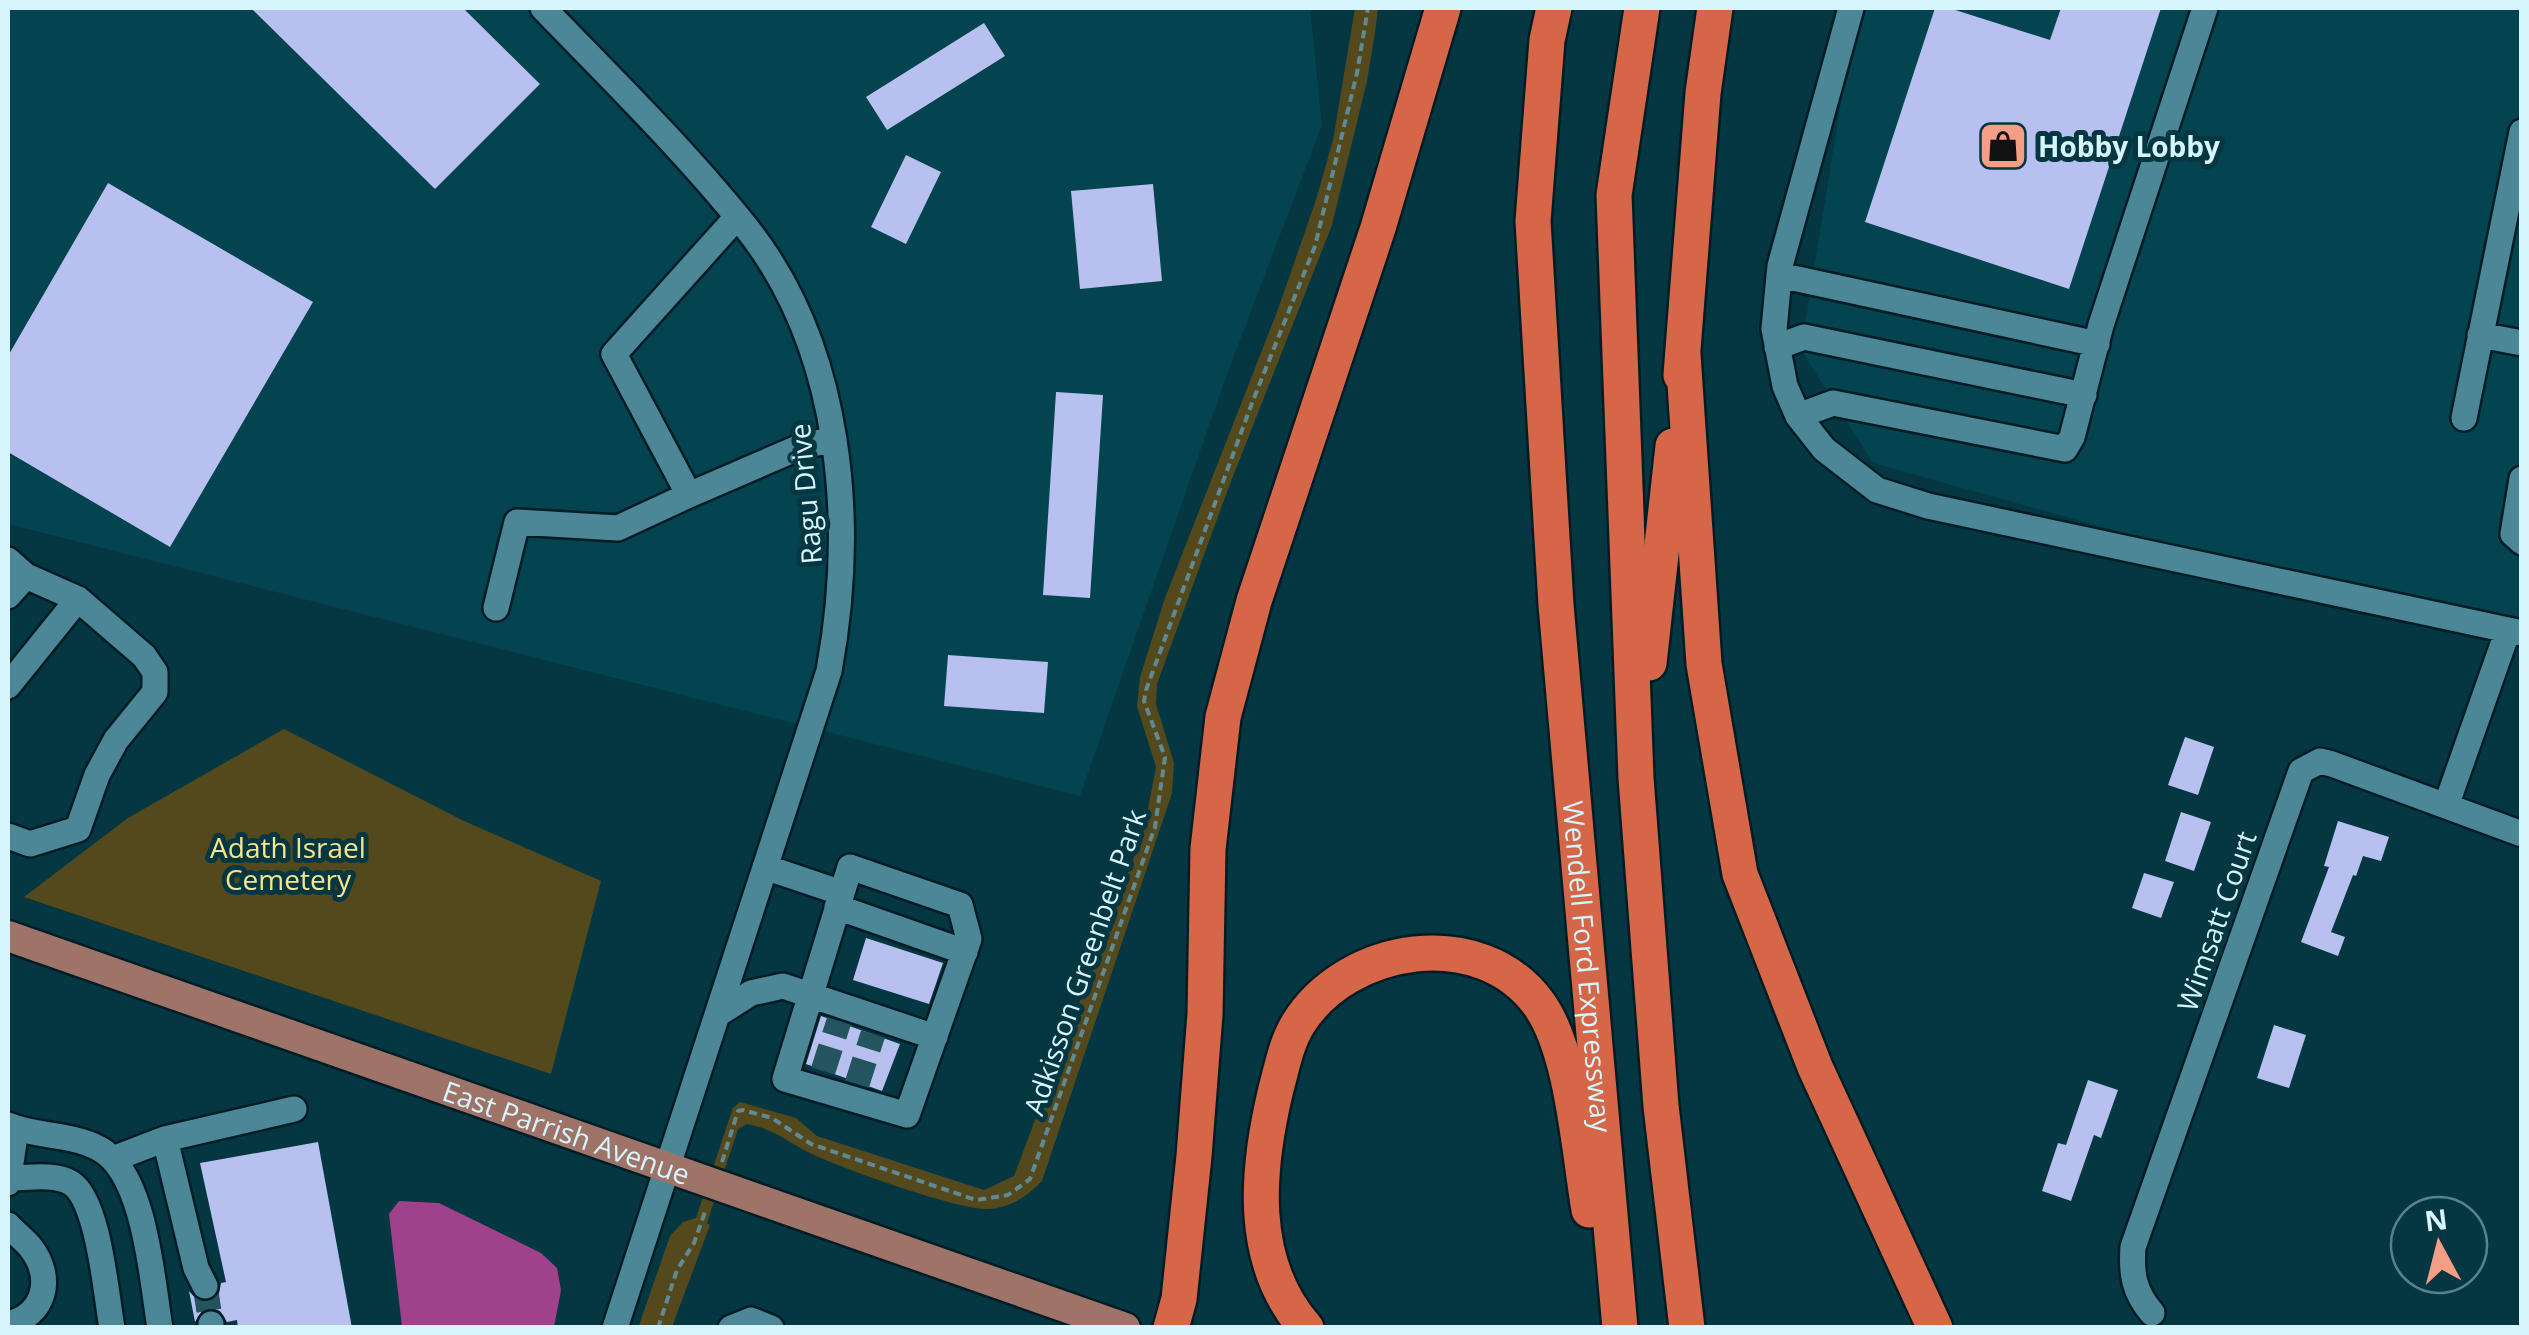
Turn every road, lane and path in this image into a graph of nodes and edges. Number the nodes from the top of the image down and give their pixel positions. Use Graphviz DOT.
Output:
graph roads {
  1 [pos="543,8"];
  2 [pos="1368,8"];
  3 [pos="1444,8"];
  4 [pos="1554,8"];
  5 [pos="1642,8"];
  6 [pos="1715,8"];
  7 [pos="1851,8"];
  8 [pos="2205,8"];
  9 [pos="2522,132"];
  10 [pos="737,217"];
  11 [pos="1779,275"];
  12 [pos="2480,335"];
  13 [pos="2522,343"];
  14 [pos="2098,344"];
  15 [pos="1777,346"];
  16 [pos="1684,355"];
  17 [pos="2084,394"];
  18 [pos="1798,416"];
  19 [pos="2464,418"];
  20 [pos="833,439"];
  21 [pos="2522,479"];
  22 [pos="689,495"];
  23 [pos="2522,542"];
  24 [pos="17,568"];
  25 [pos="8,596"];
  26 [pos="78,599"];
  27 [pos="496,608"];
  28 [pos="2515,632"];
  29 [pos="8,686"];
  30 [pos="1636,778"];
  31 [pos="2446,806"];
  32 [pos="2522,834"];
  33 [pos="8,836"];
  34 [pos="766,868"];
  35 [pos="839,900"];
  36 [pos="8,936"];
  37 [pos="965,952"];
  38 [pos="810,993"];
  39 [pos="718,1014"];
  40 [pos="935,1038"];
  41 [pos="294,1108"];
  42 [pos="12,1127"];
  43 [pos="166,1139"];
  44 [pos="114,1159"];
  45 [pos="668,1167"];
  46 [pos="8,1180"];
  47 [pos="715,1183"];
  48 [pos="8,1225"];
  49 [pos="205,1286"];
  50 [pos="2152,1313"];
  51 [pos="8,1324"];
  52 [pos="112,1328"];
  53 [pos="160,1328"];
  54 [pos="615,1328"];
  55 [pos="658,1328"];
  56 [pos="732,1328"];
  57 [pos="771,1328"];
  58 [pos="1125,1328"];
  59 [pos="1171,1328"];
  60 [pos="1306,1328"];
  61 [pos="1608,1328"];
  62 [pos="1620,1328"];
  63 [pos="1687,1328"];
  64 [pos="1936,1328"];
  1 -- 10 [label="street, Ragu Drive"];
  2 -- 47 [label="path, Adkisson Greenbelt Park"];
  3 -- 59 [label="highway"];
  4 -- 62 [label="highway, Wendell Ford Expressway"];
  5 -- 30 [label="highway"];
  6 -- 16 [label="highway"];
  7 -- 11 [label="street"];
  8 -- 14 [label="street"];
  9 -- 12 [label="street"];
  10 -- 20 [label="street, Ragu Drive"];
  10 -- 22 [label="street"];
  11 -- 14 [label="street"];
  11 -- 15 [label="street"];
  12 -- 13 [label="street"];
  12 -- 19 [label="street"];
  14 -- 17 [label="street"];
  15 -- 17 [label="street"];
  15 -- 18 [label="street"];
  16 -- 30 [label="highway"];
  16 -- 64 [label="highway"];
  17 -- 18 [label="street"];
  18 -- 28 [label="street"];
  20 -- 22 [label="street"];
  20 -- 34 [label="street, Ragu Drive"];
  21 -- 23 [label="street"];
  22 -- 27 [label="street"];
  24 -- 25 [label="street"];
  24 -- 26 [label="street"];
  26 -- 29 [label="street"];
  26 -- 33 [label="street"];
  28 -- 31 [label="street"];
  30 -- 63 [label="highway"];
  31 -- 32 [label="street, Wimsatt Court"];
  31 -- 50 [label="street, Wimsatt Court"];
  34 -- 35 [label="street"];
  34 -- 39 [label="street, Ragu Drive"];
  35 -- 37 [label="street"];
  35 -- 37 [label="street"];
  35 -- 38 [label="street"];
  36 -- 45 [label="main road, East Parrish Avenue"];
  37 -- 40 [label="street"];
  38 -- 39 [label="street"];
  38 -- 40 [label="street"];
  38 -- 40 [label="street"];
  39 -- 45 [label="street, Ragu Drive"];
  41 -- 43 [label="street"];
  42 -- 44 [label="street"];
  42 -- 46 [label="street"];
  43 -- 44 [label="street"];
  43 -- 49 [label="street"];
  44 -- 53 [label="street"];
  45 -- 47 [label="main road, East Parrish Avenue"];
  45 -- 54 [label="street, Ragu Drive"];
  46 -- 52 [label="street"];
  47 -- 55 [label="path, Adkisson Greenbelt Park"];
  47 -- 58 [label="main road, East Parrish Avenue"];
  48 -- 51 [label="street"];
  56 -- 57 [label="street"];
  60 -- 61 [label="highway"];
}
